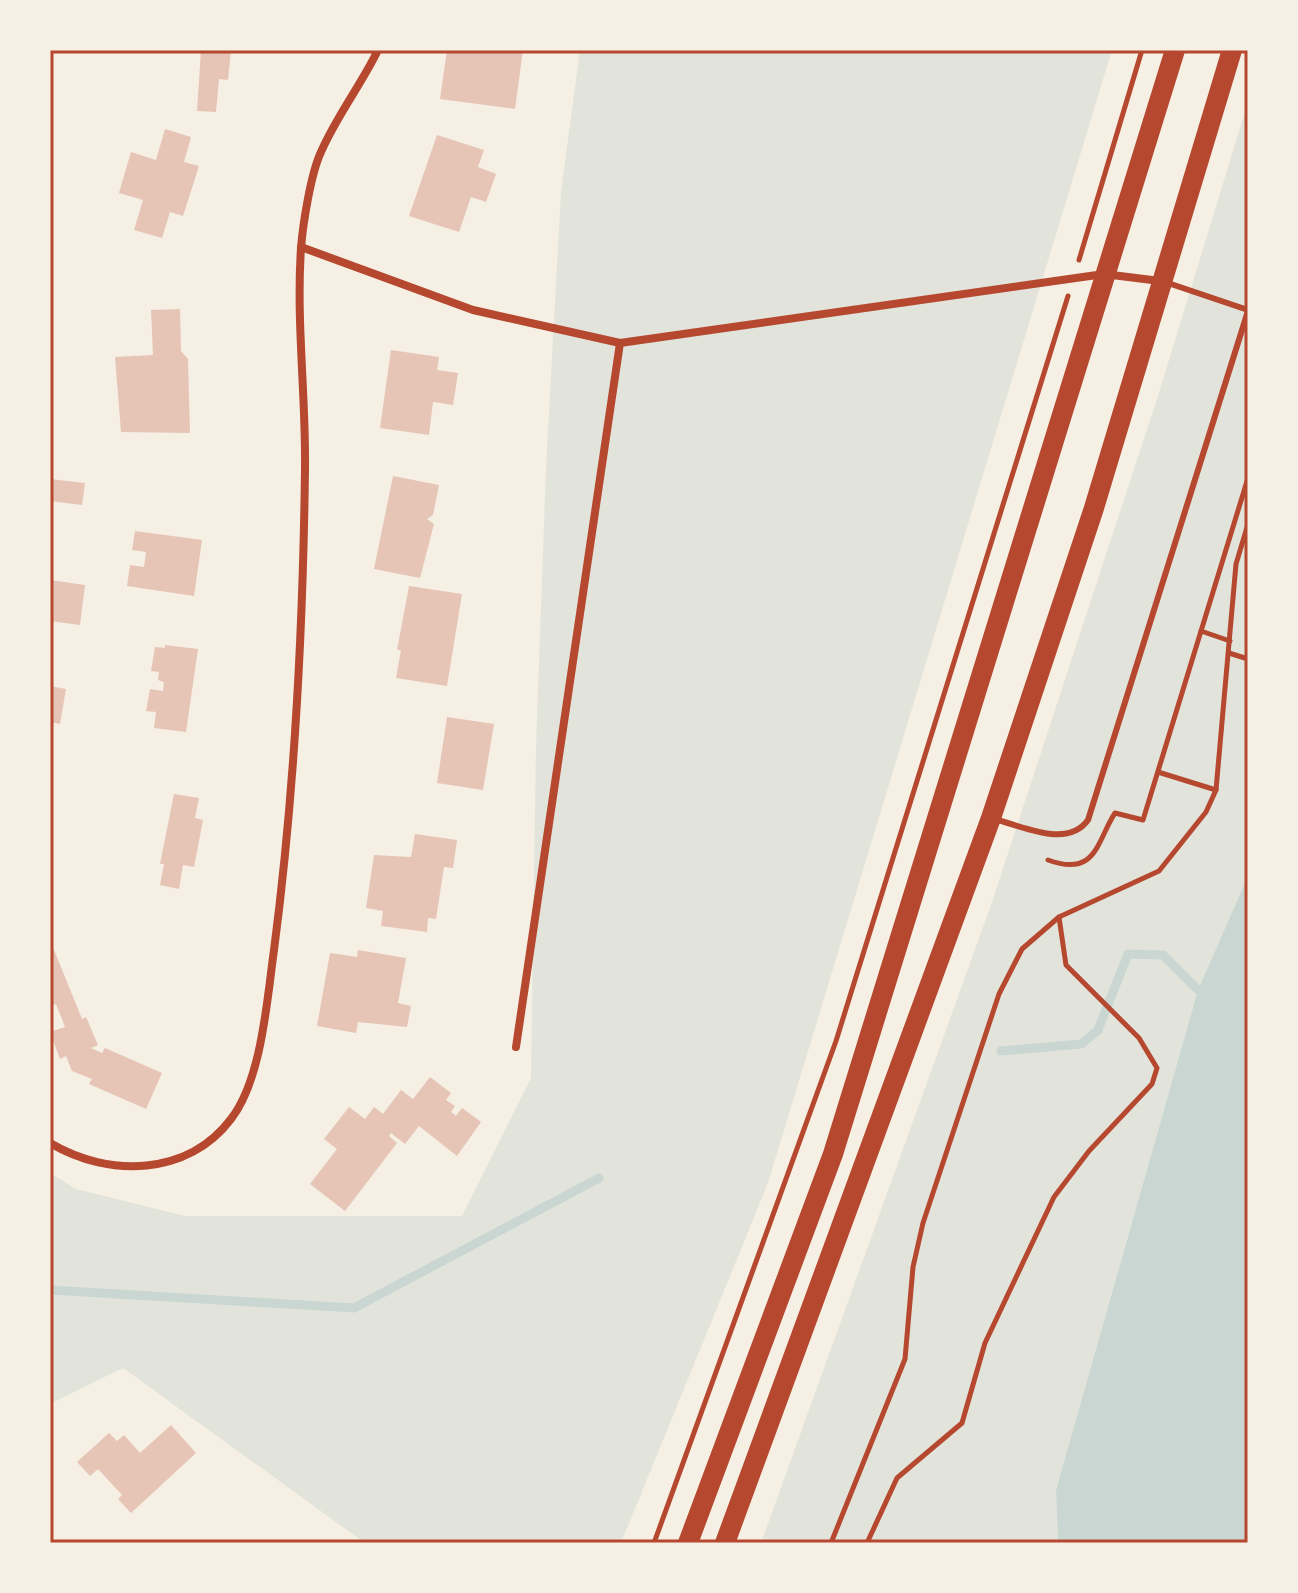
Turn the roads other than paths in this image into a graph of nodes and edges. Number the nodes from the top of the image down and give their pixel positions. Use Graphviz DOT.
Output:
graph roads {
  1 [pos="378,50"];
  2 [pos="1175,50"];
  3 [pos="1232,50"];
  4 [pos="301,247"];
  5 [pos="1104,274"];
  6 [pos="1162,281"];
  7 [pos="1248,310"];
  8 [pos="620,343"];
  9 [pos="991,818"];
  10 [pos="516,1047"];
  11 [pos="50,1143"];
  12 [pos="688,1543"];
  13 [pos="725,1543"];
  1 -- 4 [label="street"];
  2 -- 5 [label="main road"];
  3 -- 6 [label="main road"];
  4 -- 8 [label="street"];
  4 -- 11 [label="street"];
  5 -- 6 [label="street"];
  5 -- 8 [label="street"];
  5 -- 12 [label="main road"];
  6 -- 7 [label="lane"];
  6 -- 9 [label="main road"];
  7 -- 9 [label="lane"];
  8 -- 10 [label="street"];
  9 -- 13 [label="main road"];
}
